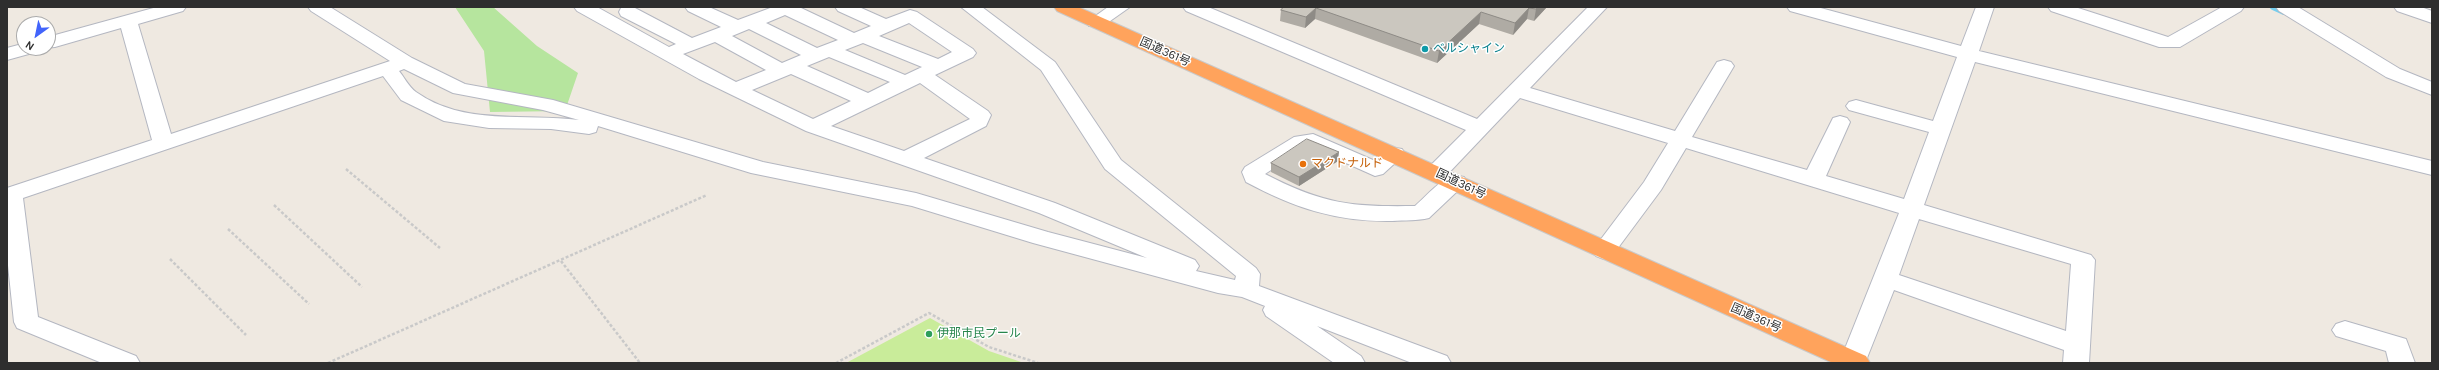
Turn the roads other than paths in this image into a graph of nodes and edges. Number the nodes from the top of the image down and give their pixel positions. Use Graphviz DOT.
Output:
graph roads {
  1 [pos="177,7"];
  2 [pos="317,7"];
  3 [pos="583,7"];
  4 [pos="694,7"];
  5 [pos="844,7"];
  6 [pos="970,7"];
  7 [pos="1063,7"];
  8 [pos="1121,7"];
  9 [pos="1192,7"];
  10 [pos="1598,7"];
  11 [pos="1796,7"];
  12 [pos="1985,7"];
  13 [pos="2057,7"];
  14 [pos="2235,7"];
  15 [pos="2286,7"];
  16 [pos="2403,7"];
  17 [pos="635,9"];
  18 [pos="781,9"];
  19 [pos="2432,17"];
  20 [pos="605,19"];
  21 [pos="128,20"];
  22 [pos="1096,22"];
  23 [pos="746,25"];
  24 [pos="884,25"];
  25 [pos="718,36"];
  26 [pos="857,38"];
  27 [pos="56,41"];
  28 [pos="692,45"];
  29 [pos="822,52"];
  30 [pos="667,54"];
  31 [pos="1967,54"];
  32 [pos="396,65"];
  33 [pos="1724,66"];
  34 [pos="785,68"];
  35 [pos="922,74"];
  36 [pos="743,86"];
  37 [pos="2432,89"];
  38 [pos="1517,91"];
  39 [pos="869,101"];
  40 [pos="1856,106"];
  41 [pos="822,122"];
  42 [pos="1840,122"];
  43 [pos="620,125"];
  44 [pos="1480,128"];
  45 [pos="1940,129"];
  46 [pos="1680,139"];
  47 [pos="164,144"];
  48 [pos="1394,154"];
  49 [pos="906,159"];
  50 [pos="2432,168"];
  51 [pos="1436,173"];
  52 [pos="1814,179"];
  53 [pos="1456,182"];
  54 [pos="9,196"];
  55 [pos="1911,208"];
  56 [pos="1604,250"];
  57 [pos="1886,279"];
  58 [pos="1218,285"];
  59 [pos="1246,290"];
  60 [pos="2344,330"];
  61 [pos="2077,354"];
  62 [pos="1855,362"];
  63 [pos="127,363"];
  64 [pos="1352,363"];
  65 [pos="1438,363"];
  66 [pos="2402,363"];
  1 -- 21 [label="street"];
  2 -- 32 [label="street"];
  3 -- 20 [label="street"];
  4 -- 23 [label="street"];
  5 -- 24 [label="street"];
  6 -- 59 [label="street"];
  7 -- 22 [label="highway, 国道361号"];
  8 -- 22 [label="street"];
  9 -- 44 [label="street"];
  10 -- 38 [label="street"];
  11 -- 31 [label="street"];
  12 -- 31 [label="street"];
  13 -- 14 [label="street"];
  15 -- 37 [label="street"];
  16 -- 19 [label="street"];
  17 -- 20 [label="street"];
  17 -- 28 [label="street"];
  18 -- 23 [label="street"];
  18 -- 26 [label="street"];
  20 -- 30 [label="street"];
  21 -- 27 [label="street"];
  21 -- 47 [label="street"];
  22 -- 48 [label="highway, 国道361号"];
  23 -- 25 [label="street"];
  23 -- 29 [label="street"];
  24 -- 26 [label="street"];
  24 -- 35 [label="street"];
  25 -- 28 [label="street"];
  25 -- 34 [label="street"];
  26 -- 29 [label="street"];
  26 -- 35 [label="street"];
  28 -- 30 [label="street"];
  29 -- 34 [label="street"];
  29 -- 35 [label="street"];
  30 -- 36 [label="street"];
  31 -- 45 [label="street"];
  31 -- 50 [label="street"];
  32 -- 43 [label="street"];
  32 -- 43 [label="street"];
  32 -- 47 [label="street"];
  33 -- 46 [label="street"];
  34 -- 36 [label="street"];
  34 -- 39 [label="street"];
  35 -- 39 [label="street"];
  35 -- 49 [label="street"];
  36 -- 41 [label="street"];
  38 -- 44 [label="street"];
  38 -- 46 [label="street"];
  39 -- 41 [label="street"];
  40 -- 45 [label="street"];
  41 -- 49 [label="street"];
  42 -- 52 [label="street"];
  43 -- 58 [label="street"];
  44 -- 51 [label="street"];
  45 -- 55 [label="street"];
  46 -- 52 [label="street"];
  46 -- 56 [label="street"];
  47 -- 54 [label="street"];
  48 -- 51 [label="highway, 国道361号"];
  48 -- 53 [label="street"];
  49 -- 58 [label="street"];
  51 -- 53 [label="highway, 国道361号"];
  52 -- 55 [label="street"];
  53 -- 56 [label="highway, 国道361号"];
  54 -- 63 [label="street"];
  55 -- 57 [label="street"];
  55 -- 61 [label="street"];
  56 -- 62 [label="highway, 国道361号"];
  57 -- 61 [label="street"];
  57 -- 62 [label="street"];
  58 -- 59 [label="street"];
  59 -- 64 [label="street"];
  59 -- 65 [label="street"];
  60 -- 66 [label="street"];
}
